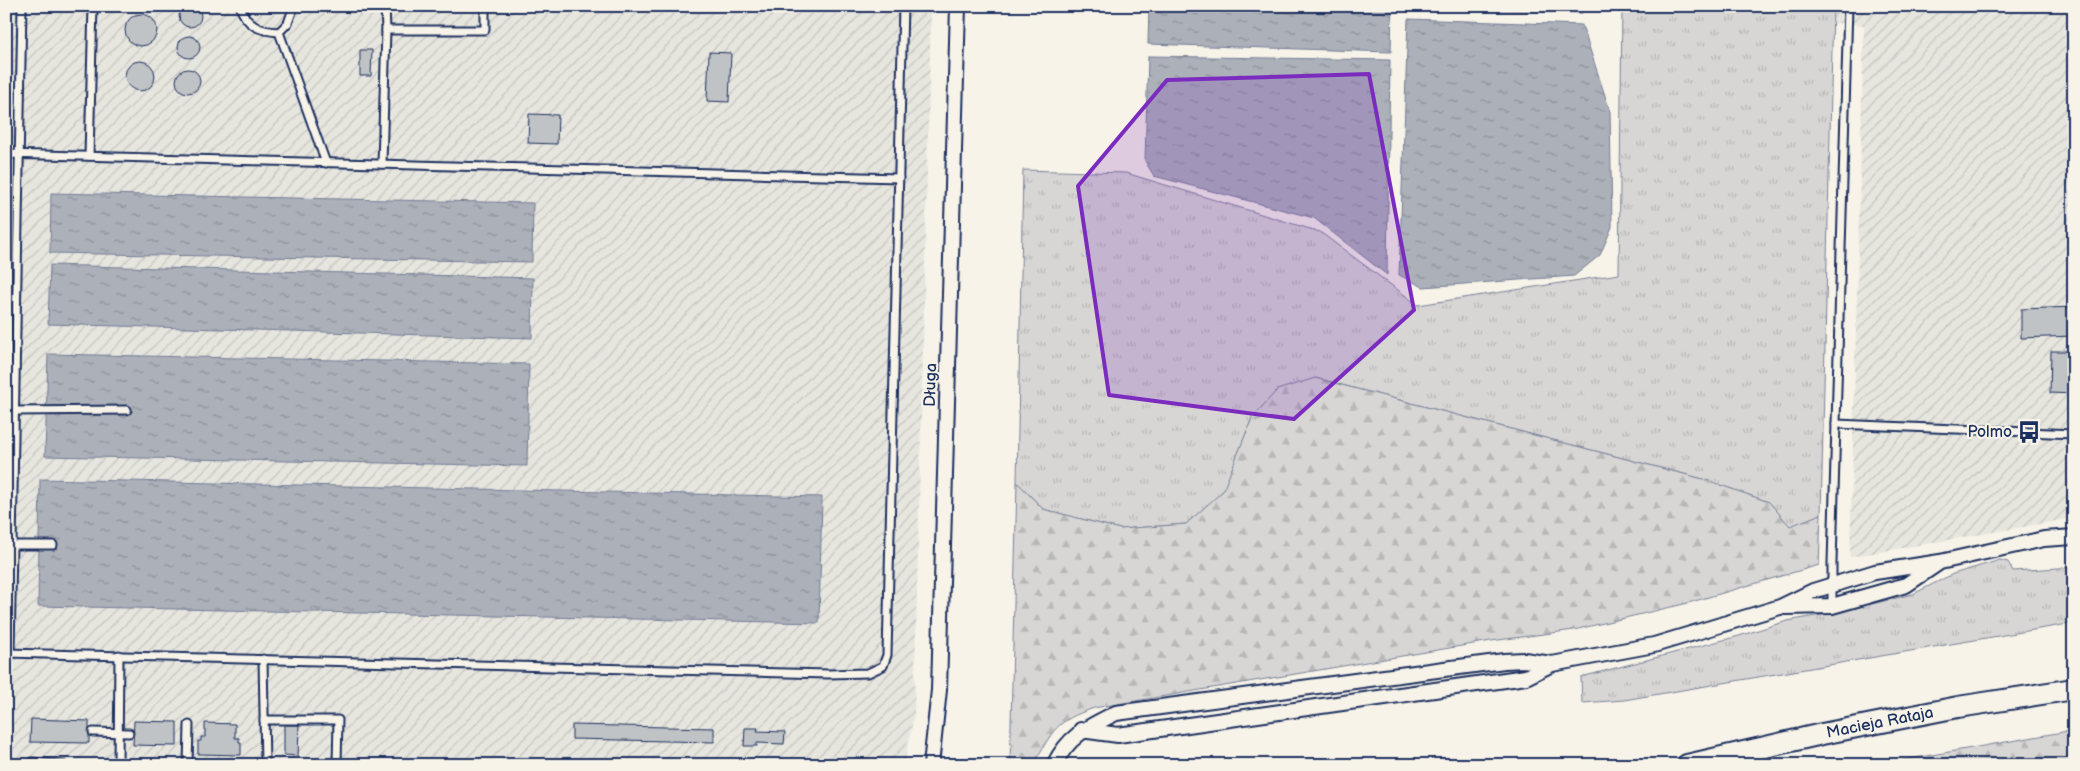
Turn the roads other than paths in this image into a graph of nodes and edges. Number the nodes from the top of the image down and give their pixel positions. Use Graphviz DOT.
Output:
graph roads {
  1 [pos="22,6"];
  2 [pos="93,6"];
  3 [pos="240,6"];
  4 [pos="294,6"];
  5 [pos="385,6"];
  6 [pos="485,6"];
  7 [pos="903,6"];
  8 [pos="958,6"];
  9 [pos="1848,6"];
  10 [pos="386,30"];
  11 [pos="279,32"];
  12 [pos="6,154"];
  13 [pos="20,155"];
  14 [pos="89,156"];
  15 [pos="326,163"];
  16 [pos="382,164"];
  17 [pos="899,178"];
  18 [pos="6,368"];
  19 [pos="15,368"];
  20 [pos="126,410"];
  21 [pos="14,411"];
  22 [pos="1836,424"];
  23 [pos="2074,434"];
  24 [pos="2074,538"];
  25 [pos="54,544"];
  26 [pos="12,545"];
  27 [pos="1940,562"];
  28 [pos="1831,585"];
  29 [pos="1832,606"];
  30 [pos="1780,607"];
  31 [pos="8,653"];
  32 [pos="119,656"];
  33 [pos="263,659"];
  34 [pos="1552,664"];
  35 [pos="2074,689"];
  36 [pos="264,720"];
  37 [pos="189,726"];
  38 [pos="1081,730"];
  39 [pos="93,732"];
  40 [pos="118,734"];
  41 [pos="129,734"];
  42 [pos="32,762"];
  43 [pos="63,765"];
  44 [pos="118,765"];
  45 [pos="188,765"];
  46 [pos="265,765"];
  47 [pos="326,765"];
  48 [pos="931,765"];
  49 [pos="1054,765"];
  50 [pos="1687,765"];
  1 -- 13 [label="lane"];
  2 -- 14 [label="lane"];
  3 -- 11 [label="lane"];
  4 -- 11 [label="lane"];
  5 -- 10 [label="lane"];
  6 -- 10 [label="lane"];
  7 -- 17 [label="lane"];
  8 -- 48 [label="street, Długa"];
  9 -- 22 [label="lane"];
  10 -- 16 [label="lane"];
  11 -- 15 [label="lane"];
  12 -- 13 [label="lane"];
  13 -- 14 [label="lane"];
  13 -- 19 [label="lane"];
  14 -- 15 [label="lane"];
  15 -- 16 [label="lane"];
  16 -- 17 [label="lane"];
  17 -- 33 [label="lane"];
  18 -- 19 [label="lane"];
  19 -- 21 [label="lane"];
  20 -- 21 [label="lane"];
  21 -- 26 [label="lane"];
  22 -- 23 [label="lane"];
  22 -- 28 [label="lane"];
  24 -- 27 [label="street"];
  25 -- 26 [label="lane"];
  26 -- 31 [label="lane"];
  27 -- 28 [label="street"];
  27 -- 29 [label="street"];
  28 -- 29 [label="lane"];
  28 -- 30 [label="street"];
  29 -- 30 [label="street"];
  30 -- 34 [label="street"];
  31 -- 32 [label="lane"];
  32 -- 33 [label="lane"];
  32 -- 40 [label="lane"];
  33 -- 36 [label="lane"];
  34 -- 38 [label="street"];
  34 -- 38 [label="street"];
  35 -- 50 [label="main road, Macieja Rataja"];
  36 -- 46 [label="lane"];
  36 -- 47 [label="lane"];
  37 -- 45 [label="lane"];
  38 -- 49 [label="street"];
  39 -- 40 [label="lane"];
  40 -- 41 [label="lane"];
  40 -- 44 [label="lane"];
  42 -- 43 [label="lane"];
}
